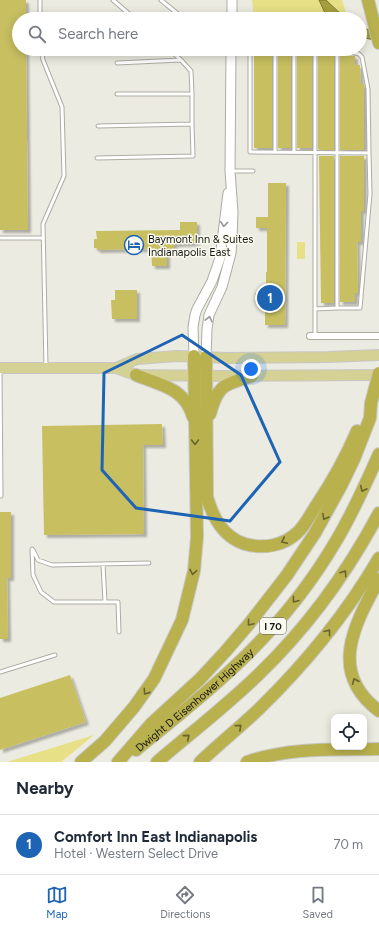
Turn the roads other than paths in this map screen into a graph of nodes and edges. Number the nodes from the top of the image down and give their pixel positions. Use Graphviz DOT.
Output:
graph roads {
  1 [pos="40,0"];
  2 [pos="114,0"];
  3 [pos="161,0"];
  4 [pos="232,0"];
  5 [pos="369,6"];
  6 [pos="40,12"];
  7 [pos="127,12"];
  8 [pos="176,12"];
  9 [pos="232,12"];
  10 [pos="379,43"];
  11 [pos="42,56"];
  12 [pos="177,56"];
  13 [pos="232,56"];
  14 [pos="250,56"];
  15 [pos="275,56"];
  16 [pos="294,56"];
  17 [pos="315,56"];
  18 [pos="338,56"];
  19 [pos="361,56"];
  20 [pos="181,60"];
  21 [pos="117,63"];
  22 [pos="117,94"];
  23 [pos="192,94"];
  24 [pos="192,124"];
  25 [pos="98,126"];
  26 [pos="275,152"];
  27 [pos="294,152"];
  28 [pos="315,152"];
  29 [pos="337,153"];
  30 [pos="369,153"];
  31 [pos="97,158"];
  32 [pos="230,171"];
  33 [pos="252,171"];
  34 [pos="0,238"];
  35 [pos="42,238"];
  36 [pos="337,308"];
  37 [pos="315,309"];
  38 [pos="312,336"];
  39 [pos="379,336"];
  40 [pos="379,355"];
  41 [pos="194,356"];
  42 [pos="206,357"];
  43 [pos="0,368"];
  44 [pos="46,368"];
  45 [pos="116,368"];
  46 [pos="379,374"];
  47 [pos="136,375"];
  48 [pos="200,375"];
  49 [pos="252,376"];
  50 [pos="371,403"];
  51 [pos="201,428"];
  52 [pos="379,454"];
  53 [pos="0,496"];
  54 [pos="379,513"];
  55 [pos="379,558"];
  56 [pos="149,563"];
  57 [pos="103,564"];
  58 [pos="379,579"];
  59 [pos="105,602"];
  60 [pos="119,632"];
  61 [pos="55,655"];
  62 [pos="0,672"];
  63 [pos="379,711"];
  64 [pos="379,749"];
  65 [pos="81,762"];
  66 [pos="118,762"];
  67 [pos="122,762"];
  68 [pos="157,762"];
  69 [pos="200,762"];
  70 [pos="246,762"];
  1 -- 6 [label="lane"];
  2 -- 7 [label="lane"];
  3 -- 8 [label="lane"];
  4 -- 9 [label="street"];
  5 -- 10 [label="highway"];
  11 -- 35 [label="lane"];
  12 -- 20 [label="lane"];
  13 -- 32 [label="street"];
  14 -- 26 [label="lane"];
  15 -- 26 [label="lane"];
  16 -- 27 [label="lane"];
  17 -- 28 [label="lane"];
  18 -- 29 [label="lane"];
  19 -- 30 [label="lane"];
  20 -- 21 [label="lane"];
  20 -- 23 [label="lane"];
  22 -- 23 [label="lane"];
  23 -- 24 [label="lane"];
  24 -- 25 [label="lane"];
  24 -- 31 [label="lane"];
  26 -- 27 [label="lane"];
  27 -- 28 [label="lane"];
  28 -- 29 [label="lane"];
  28 -- 37 [label="lane"];
  29 -- 30 [label="lane"];
  29 -- 36 [label="lane"];
  30 -- 36 [label="lane"];
  32 -- 33 [label="lane"];
  32 -- 41 [label="street, one-way"];
  42 -- 32 [label="street, one-way"];
  34 -- 35 [label="lane"];
  35 -- 44 [label="lane"];
  36 -- 37 [label="lane"];
  37 -- 38 [label="lane"];
  38 -- 39 [label="street"];
  40 -- 42 [label="main road"];
  41 -- 42 [label="main road"];
  41 -- 45 [label="main road"];
  41 -- 48 [label="highway"];
  42 -- 48 [label="highway"];
  43 -- 44 [label="main road"];
  43 -- 53 [label="lane"];
  44 -- 45 [label="main road"];
  45 -- 47 [label="main road"];
  46 -- 49 [label="main road"];
  46 -- 50 [label="highway, bridge"];
  47 -- 48 [label="main road"];
  47 -- 51 [label="highway"];
  48 -- 49 [label="main road"];
  48 -- 51 [label="highway"];
  49 -- 51 [label="highway"];
  50 -- 51 [label="highway, one-way"];
  50 -- 66 [label="highway, one-way"];
  51 -- 65 [label="highway, one-way"];
  52 -- 67 [label="highway, Dwight D Eisenhower Highway / I 70, one-way"];
  68 -- 54 [label="highway, Dwight D Eisenhower Highway / I 70, one-way"];
  69 -- 55 [label="highway, one-way"];
  56 -- 57 [label="lane"];
  57 -- 59 [label="lane"];
  57 -- 59 [label="lane"];
  63 -- 58 [label="highway, one-way"];
  59 -- 60 [label="lane"];
  61 -- 62 [label="lane"];
  64 -- 70 [label="highway"];
}
